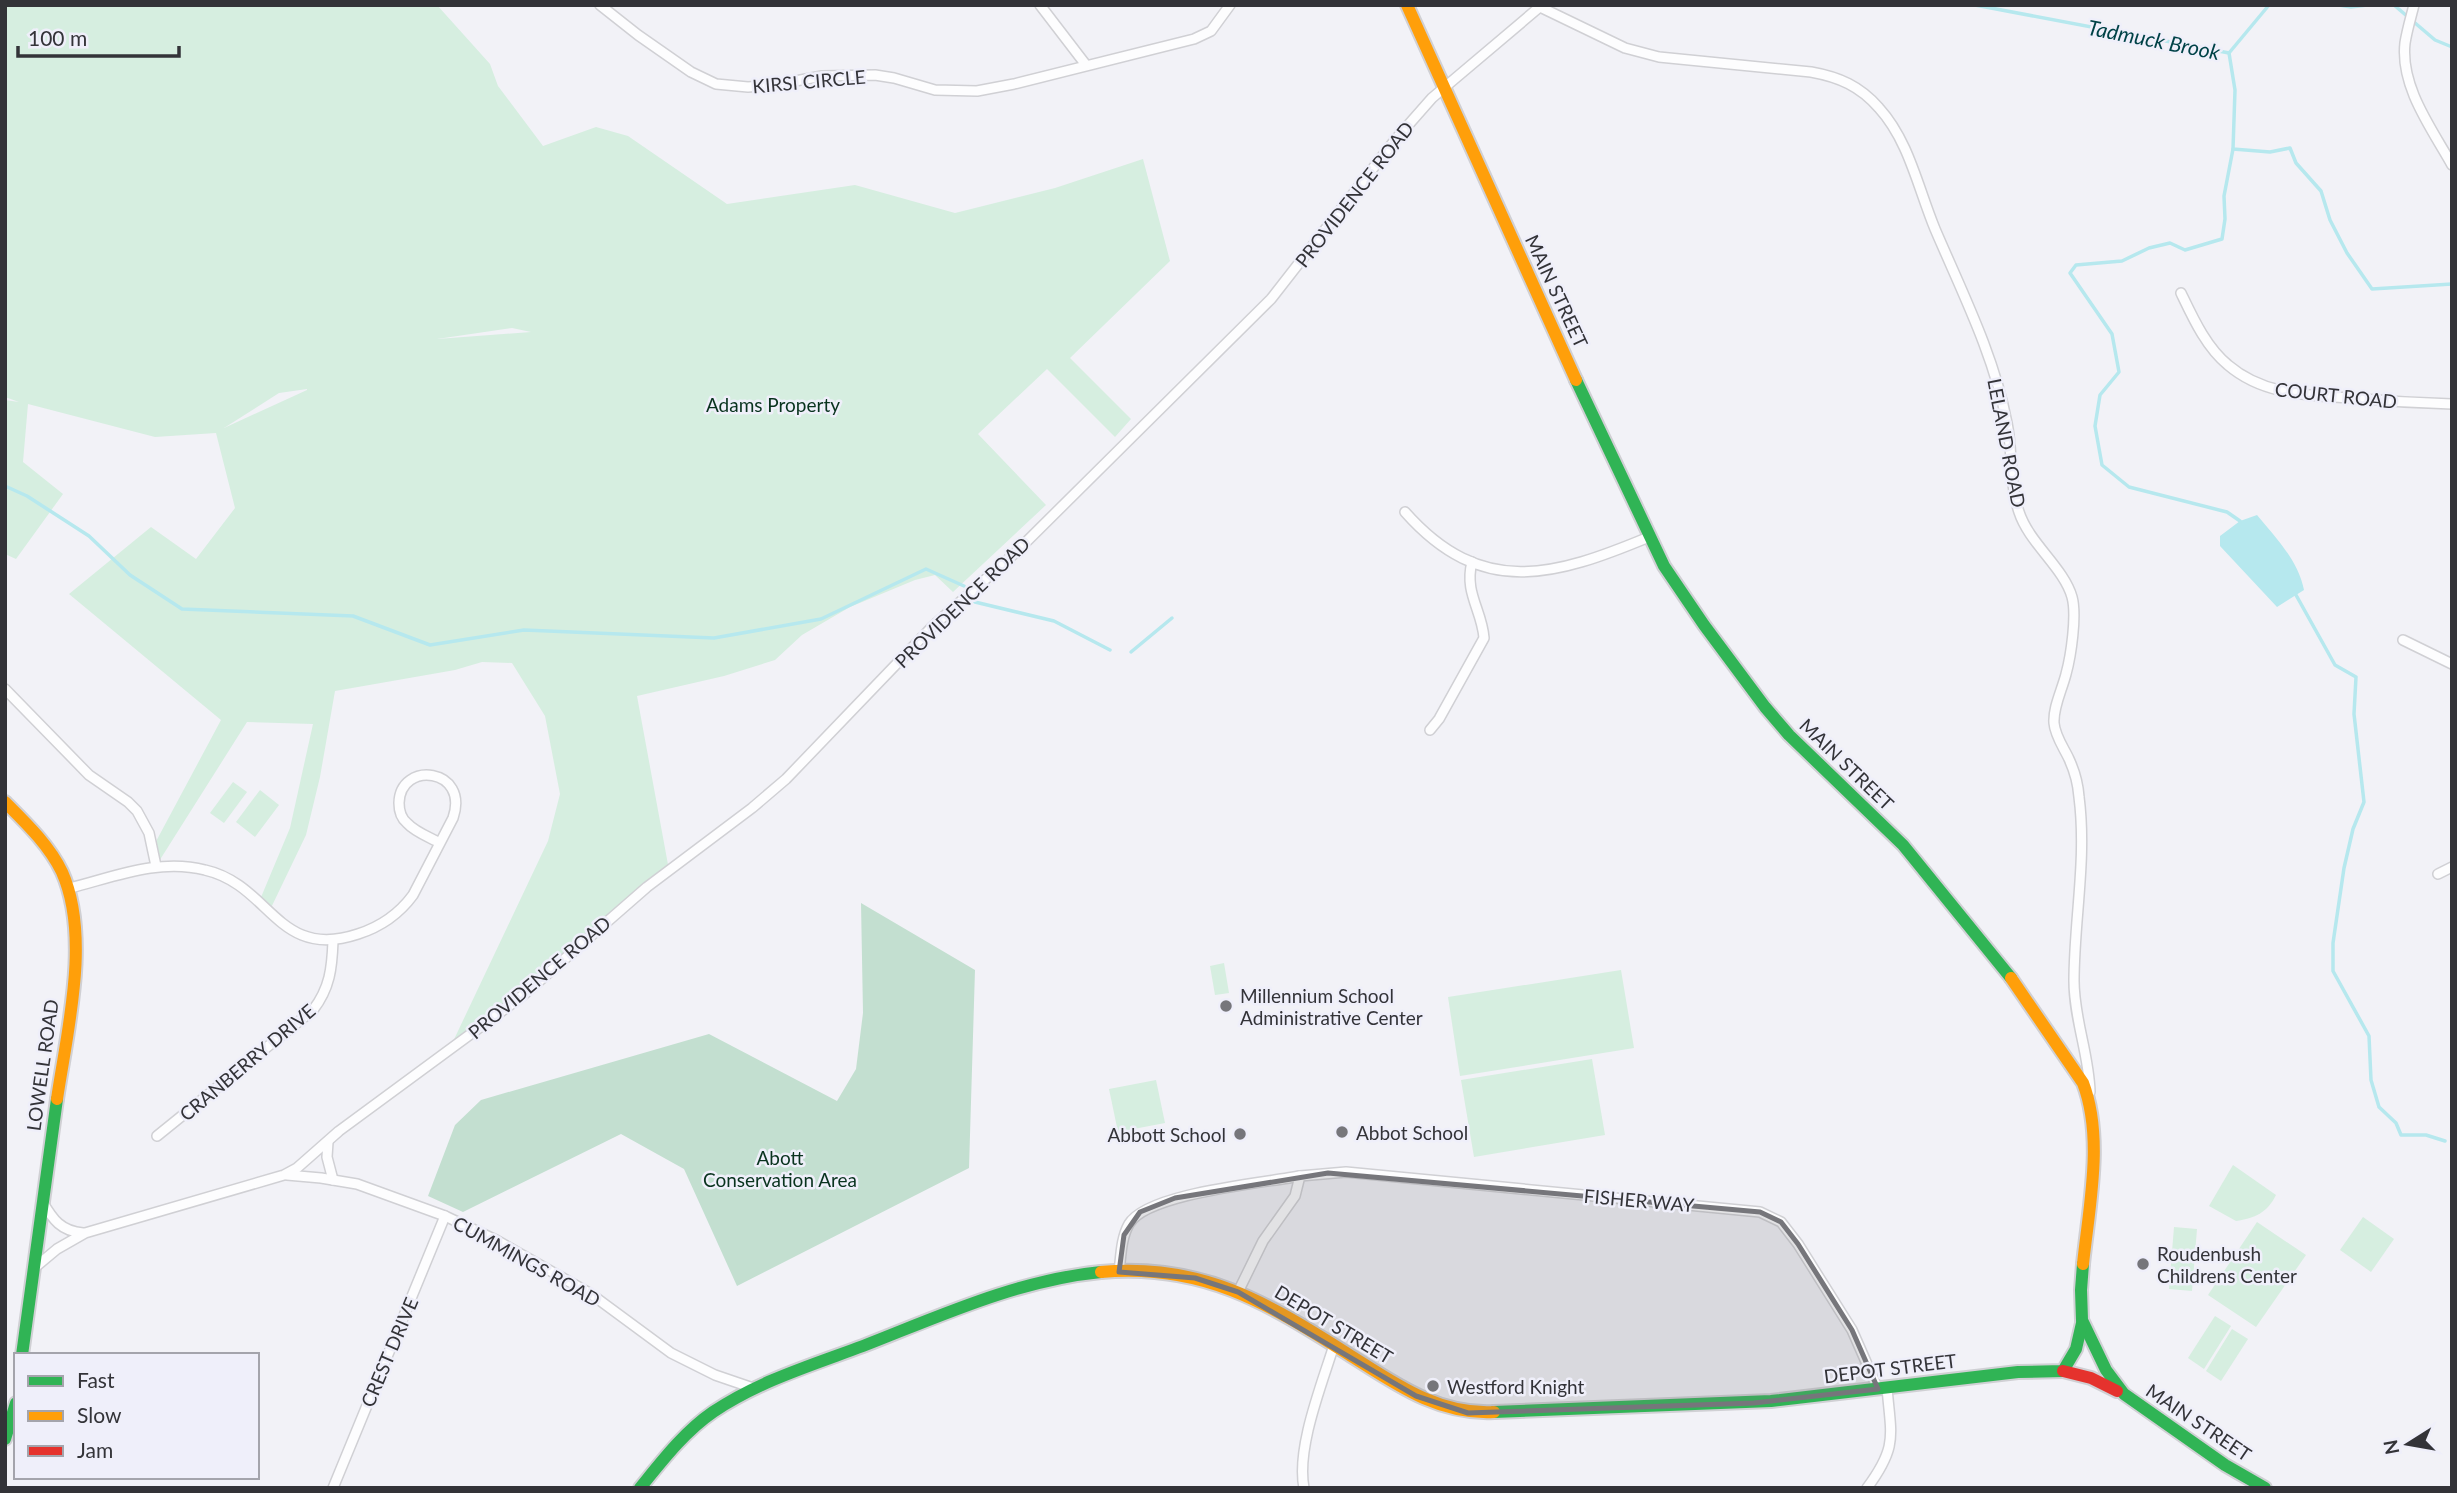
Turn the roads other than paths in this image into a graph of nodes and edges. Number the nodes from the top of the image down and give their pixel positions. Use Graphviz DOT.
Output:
graph roads {
  1 [pos="600,5"];
  2 [pos="1040,5"];
  3 [pos="1230,5"];
  4 [pos="1407,5"];
  5 [pos="2414,5"];
  6 [pos="1540,6"];
  7 [pos="1086,65"];
  8 [pos="1443,89"];
  9 [pos="2452,165"];
  10 [pos="2181,293"];
  11 [pos="2452,404"];
  12 [pos="1405,512"];
  13 [pos="1649,537"];
  14 [pos="1472,562"];
  15 [pos="2403,640"];
  16 [pos="2452,664"];
  17 [pos="5,689"];
  18 [pos="1430,730"];
  19 [pos="5,802"];
  20 [pos="440,843"];
  21 [pos="156,866"];
  22 [pos="2452,867"];
  23 [pos="2438,873"];
  24 [pos="70,888"];
  25 [pos="333,941"];
  26 [pos="2090,1101"];
  27 [pos="157,1136"];
  28 [pos="328,1142"];
  29 [pos="284,1175"];
  30 [pos="1300,1176"];
  31 [pos="333,1180"];
  32 [pos="42,1200"];
  33 [pos="445,1216"];
  34 [pos="85,1233"];
  35 [pos="33,1269"];
  36 [pos="1119,1272"];
  37 [pos="1238,1292"];
  38 [pos="2082,1320"];
  39 [pos="1334,1345"];
  40 [pos="22,1353"];
  41 [pos="2063,1371"];
  42 [pos="753,1388"];
  43 [pos="1883,1389"];
  44 [pos="2124,1394"];
  45 [pos="14,1409"];
  46 [pos="5,1438"];
  47 [pos="2249,1484"];
  48 [pos="333,1488"];
  49 [pos="640,1488"];
  50 [pos="1304,1488"];
  51 [pos="1867,1488"];
  52 [pos="2265,1488"];
  1 -- 7 [label="street, KIRSI CIRCLE"];
  2 -- 7 [label="street"];
  3 -- 7 [label="street, KIRSI CIRCLE"];
  4 -- 8 [label="main road, MAIN STREET"];
  5 -- 9 [label="street"];
  6 -- 8 [label="street, PROVIDENCE ROAD"];
  6 -- 26 [label="street, LELAND ROAD"];
  8 -- 13 [label="main road, MAIN STREET"];
  8 -- 28 [label="street, PROVIDENCE ROAD"];
  10 -- 11 [label="street, COURT ROAD"];
  12 -- 14 [label="street"];
  13 -- 14 [label="street"];
  13 -- 26 [label="main road, MAIN STREET"];
  14 -- 18 [label="street"];
  15 -- 16 [label="street"];
  17 -- 21 [label="street"];
  19 -- 24 [label="main road, LOWELL ROAD"];
  20 -- 20 [label="street"];
  20 -- 25 [label="street"];
  21 -- 24 [label="street"];
  21 -- 25 [label="street"];
  22 -- 23 [label="street"];
  24 -- 32 [label="main road, LOWELL ROAD"];
  25 -- 27 [label="street, CRANBERRY DRIVE"];
  26 -- 38 [label="main road, MAIN STREET"];
  28 -- 29 [label="street, PROVIDENCE ROAD"];
  28 -- 31 [label="street"];
  29 -- 31 [label="street, CUMMINGS ROAD"];
  29 -- 34 [label="street, PROVIDENCE ROAD"];
  30 -- 36 [label="street, FISHER WAY"];
  30 -- 37 [label="street"];
  30 -- 43 [label="street, FISHER WAY"];
  31 -- 33 [label="street, CUMMINGS ROAD"];
  32 -- 34 [label="street"];
  32 -- 35 [label="main road, LOWELL ROAD"];
  33 -- 42 [label="street, CUMMINGS ROAD"];
  33 -- 48 [label="street, CREST DRIVE"];
  34 -- 35 [label="street, PROVIDENCE ROAD"];
  35 -- 40 [label="main road, LOWELL ROAD"];
  36 -- 37 [label="main road, DEPOT STREET"];
  36 -- 42 [label="main road, DEPOT STREET"];
  37 -- 39 [label="main road, DEPOT STREET"];
  38 -- 41 [label="main road"];
  38 -- 44 [label="main road, MAIN STREET"];
  39 -- 43 [label="main road, DEPOT STREET"];
  39 -- 50 [label="street"];
  41 -- 43 [label="main road, DEPOT STREET"];
  41 -- 44 [label="main road, DEPOT STREET"];
  42 -- 49 [label="main road, DEPOT STREET"];
  43 -- 51 [label="street, FISHER WAY"];
  44 -- 47 [label="main road, MAIN STREET"];
  45 -- 46 [label="main road"];
  47 -- 52 [label="main road, MAIN STREET"];
}
